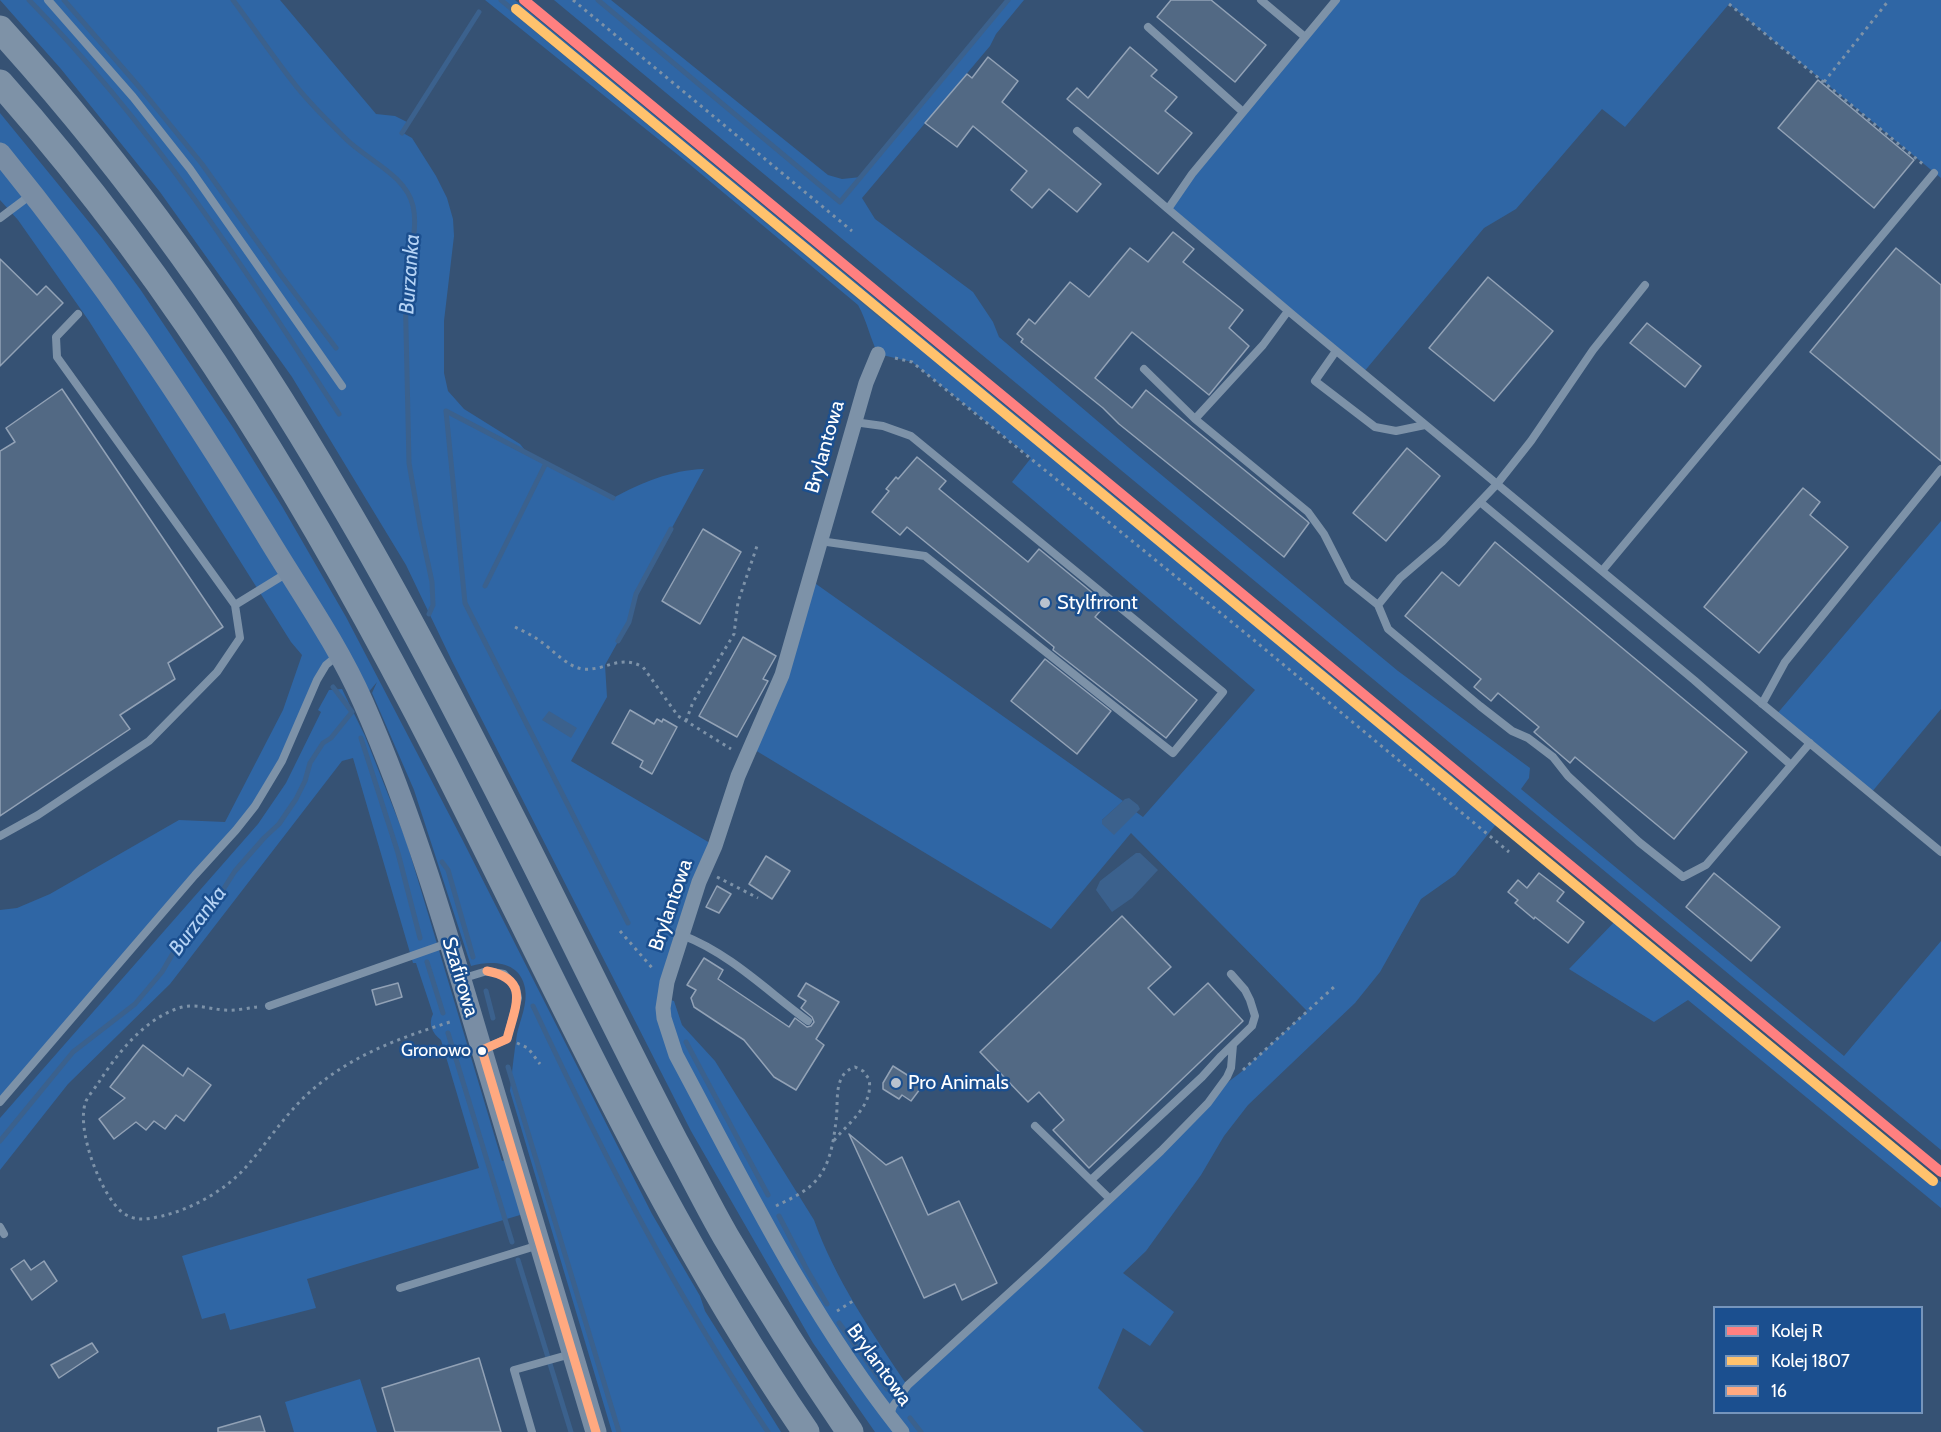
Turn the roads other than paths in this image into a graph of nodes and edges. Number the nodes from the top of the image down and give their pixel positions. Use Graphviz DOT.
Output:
graph roads {
  1 [pos="48,0"];
  2 [pos="1261,0"];
  3 [pos="1336,0"];
  4 [pos="1148,27"];
  5 [pos="0,29"];
  6 [pos="1305,37"];
  7 [pos="0,83"];
  8 [pos="1243,112"];
  9 [pos="1077,131"];
  10 [pos="0,153"];
  11 [pos="1934,173"];
  12 [pos="33,193"];
  13 [pos="1168,209"];
  14 [pos="0,219"];
  15 [pos="1645,285"];
  16 [pos="1288,311"];
  17 [pos="78,314"];
  18 [pos="1336,351"];
  19 [pos="878,354"];
  20 [pos="1144,369"];
  21 [pos="342,386"];
  22 [pos="1196,419"];
  23 [pos="855,422"];
  24 [pos="1425,425"];
  25 [pos="1941,470"];
  26 [pos="1497,484"];
  27 [pos="1480,502"];
  28 [pos="820,541"];
  29 [pos="1602,571"];
  30 [pos="288,572"];
  31 [pos="235,605"];
  32 [pos="1378,605"];
  33 [pos="339,655"];
  34 [pos="1762,704"];
  35 [pos="1810,743"];
  36 [pos="1791,765"];
  37 [pos="0,836"];
  38 [pos="1941,852"];
  39 [pos="682,935"];
  40 [pos="449,943"];
  41 [pos="1231,974"];
  42 [pos="461,979"];
  43 [pos="269,1006"];
  44 [pos="808,1021"];
  45 [pos="1233,1045"];
  46 [pos="482,1050"];
  47 [pos="0,1102"];
  48 [pos="1035,1126"];
  49 [pos="1091,1180"];
  50 [pos="1110,1199"];
  51 [pos="540,1245"];
  52 [pos="400,1288"];
  53 [pos="573,1354"];
  54 [pos="890,1417"];
  55 [pos="532,1432"];
  56 [pos="596,1432"];
  57 [pos="806,1432"];
  58 [pos="850,1432"];
  59 [pos="902,1432"];
  1 -- 21 [label="lane"];
  2 -- 6 [label="lane"];
  3 -- 6 [label="lane"];
  4 -- 8 [label="lane"];
  5 -- 58 [label="highway"];
  6 -- 8 [label="lane"];
  7 -- 57 [label="highway"];
  8 -- 13 [label="lane"];
  9 -- 13 [label="lane"];
  10 -- 12 [label="street, Szafirowa"];
  11 -- 29 [label="lane"];
  12 -- 14 [label="lane"];
  12 -- 30 [label="street, Szafirowa"];
  13 -- 16 [label="lane"];
  15 -- 26 [label="lane"];
  16 -- 18 [label="lane"];
  16 -- 22 [label="lane"];
  17 -- 31 [label="lane"];
  18 -- 24 [label="lane"];
  18 -- 24 [label="lane"];
  19 -- 23 [label="street, Brylantowa"];
  20 -- 22 [label="lane"];
  22 -- 32 [label="lane"];
  23 -- 28 [label="street, Brylantowa"];
  23 -- 28 [label="lane"];
  24 -- 26 [label="lane"];
  25 -- 34 [label="lane"];
  26 -- 27 [label="lane"];
  26 -- 29 [label="lane"];
  27 -- 32 [label="lane"];
  27 -- 36 [label="lane"];
  28 -- 39 [label="street, Brylantowa"];
  29 -- 34 [label="lane"];
  30 -- 31 [label="lane"];
  30 -- 33 [label="street, Szafirowa"];
  31 -- 37 [label="lane"];
  32 -- 36 [label="lane"];
  33 -- 40 [label="street, Szafirowa"];
  33 -- 47 [label="lane"];
  34 -- 35 [label="lane"];
  35 -- 36 [label="lane"];
  35 -- 38 [label="lane"];
  39 -- 44 [label="lane"];
  39 -- 54 [label="street, Brylantowa"];
  40 -- 42 [label="street, Szafirowa"];
  40 -- 43 [label="lane"];
  41 -- 45 [label="lane"];
  42 -- 46 [label="street, Szafirowa"];
  42 -- 46 [label="lane"];
  45 -- 49 [label="lane"];
  45 -- 50 [label="lane"];
  46 -- 51 [label="street, Szafirowa"];
  48 -- 49 [label="lane"];
  49 -- 50 [label="lane"];
  50 -- 54 [label="lane"];
  51 -- 52 [label="lane"];
  51 -- 53 [label="street, Szafirowa"];
  53 -- 55 [label="lane"];
  53 -- 56 [label="street, Szafirowa"];
  54 -- 59 [label="street, Brylantowa"];
}
